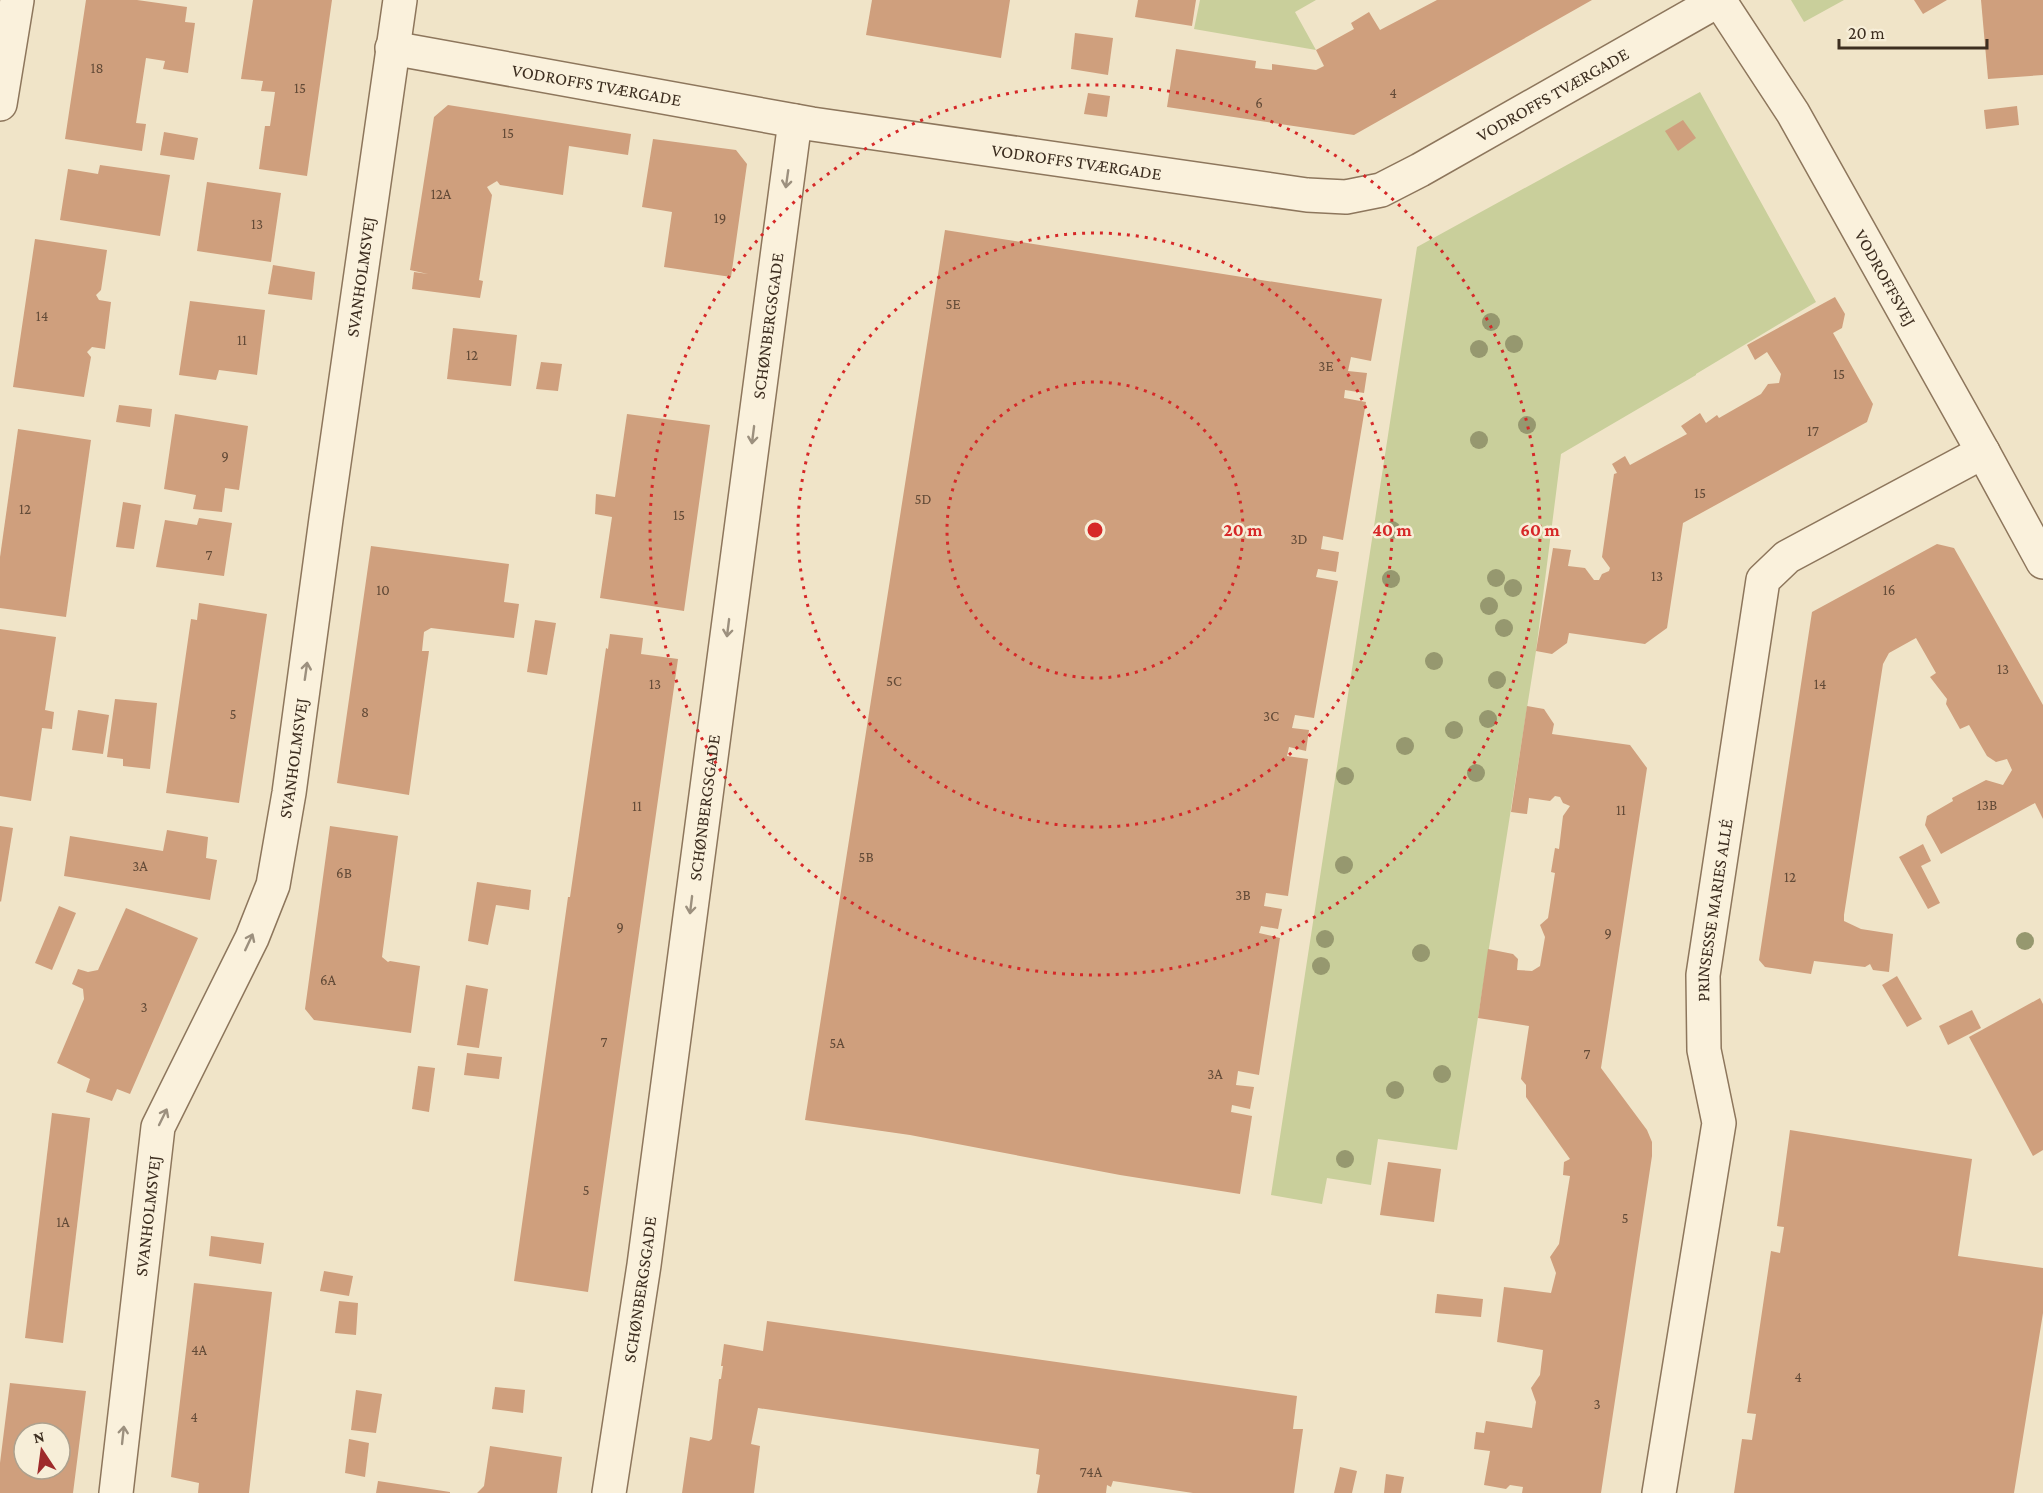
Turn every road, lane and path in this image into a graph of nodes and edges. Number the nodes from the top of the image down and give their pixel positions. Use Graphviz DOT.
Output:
graph roads {
  1 [pos="17,0"];
  2 [pos="400,0"];
  3 [pos="1719,0"];
  4 [pos="392,48"];
  5 [pos="0,104"];
  6 [pos="795,121"];
  7 [pos="1983,452"];
  8 [pos="2043,562"];
  9 [pos="116,1493"];
  10 [pos="609,1493"];
  11 [pos="1659,1493"];
  1 -- 5 [label="street"];
  2 -- 4 [label="street, SVANHOLMSVEJ"];
  3 -- 6 [label="street, VODROFFS TVÆRGADE"];
  3 -- 7 [label="street, VODROFFSVEJ"];
  4 -- 6 [label="street, VODROFFS TVÆRGADE"];
  9 -- 4 [label="street, SVANHOLMSVEJ, one-way"];
  6 -- 10 [label="street, SCHØNBERGSGADE, one-way"];
  7 -- 8 [label="street, VODROFFSVEJ"];
  7 -- 11 [label="street, PRINSESSE MARIES ALLÉ"];
}
